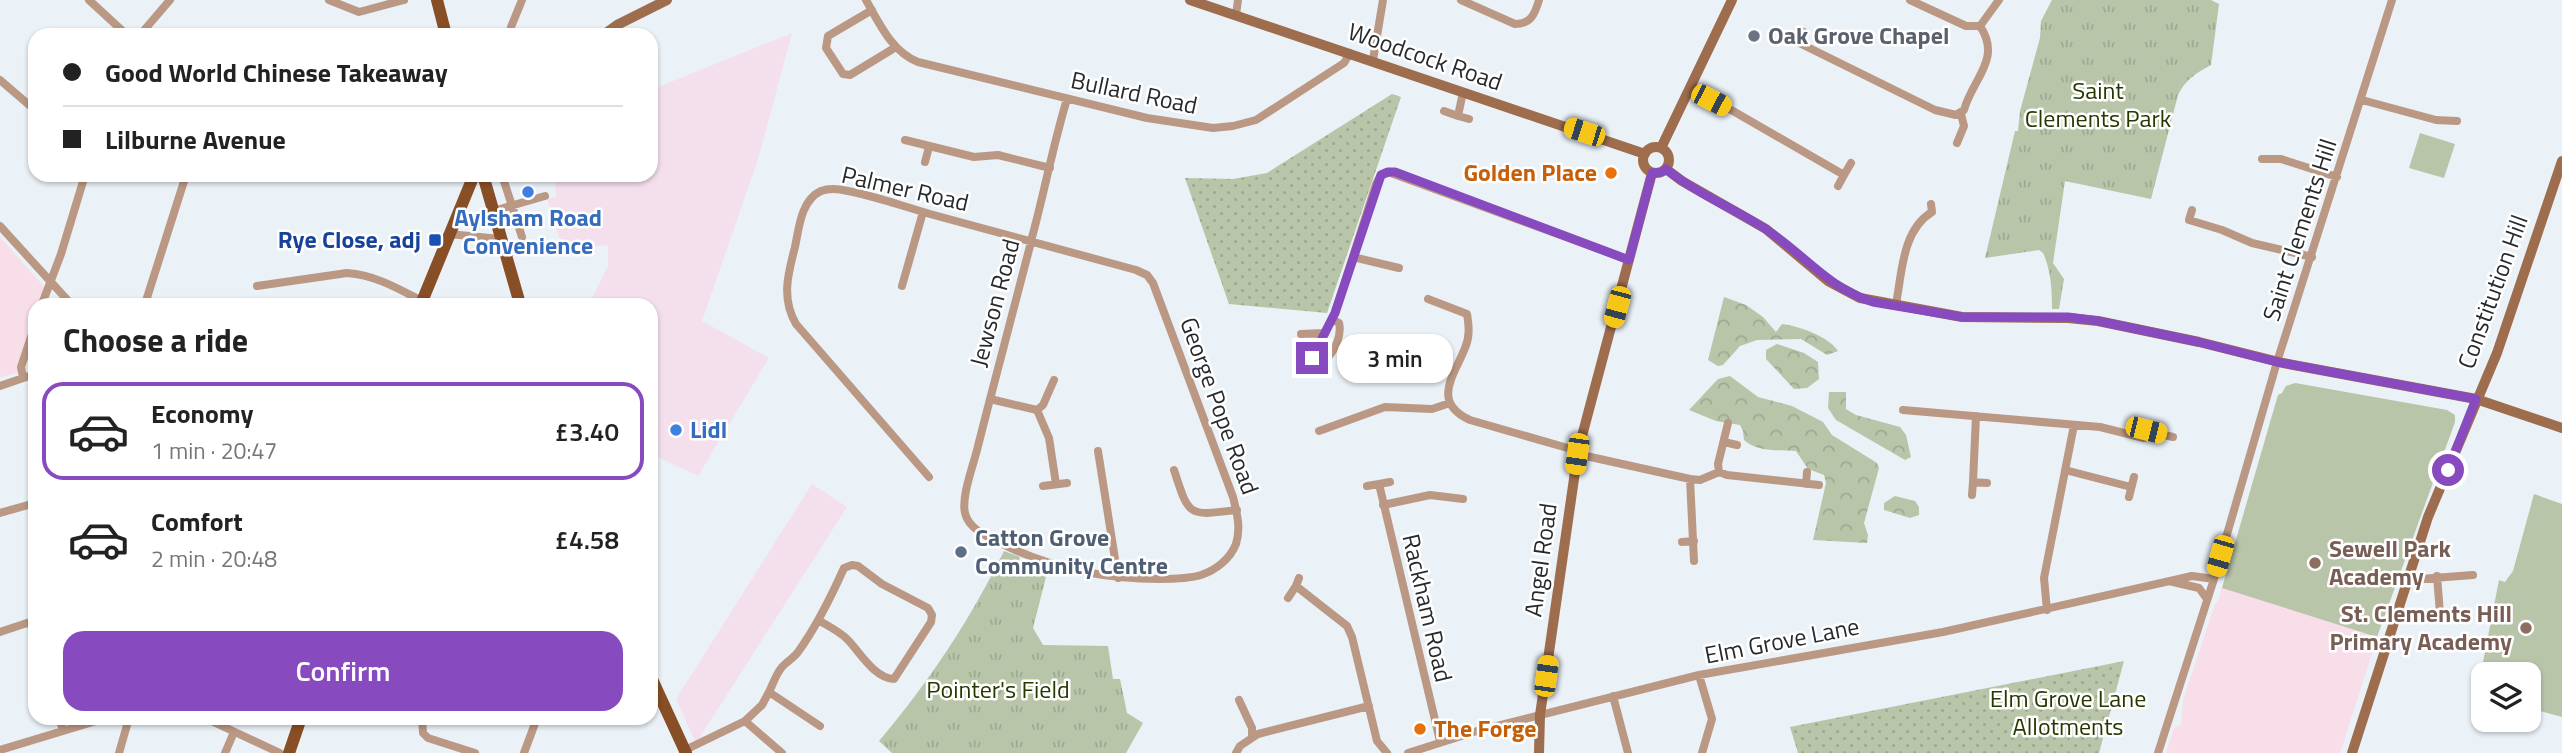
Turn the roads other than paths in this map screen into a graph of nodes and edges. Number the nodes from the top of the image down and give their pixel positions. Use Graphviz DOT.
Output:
graph roads {
  1 [pos="89,0"];
  2 [pos="170,0"];
  3 [pos="329,0"];
  4 [pos="404,0"];
  5 [pos="437,0"];
  6 [pos="522,0"];
  7 [pos="667,0"];
  8 [pos="866,0"];
  9 [pos="1190,0"];
  10 [pos="1238,0"];
  11 [pos="1383,0"];
  12 [pos="1461,0"];
  13 [pos="1539,0"];
  14 [pos="1732,0"];
  15 [pos="1910,0"];
  16 [pos="1999,0"];
  17 [pos="2392,0"];
  18 [pos="872,10"];
  19 [pos="1236,15"];
  20 [pos="1980,26"];
  21 [pos="119,28"];
  22 [pos="146,28"];
  23 [pos="444,28"];
  24 [pos="510,28"];
  25 [pos="613,28"];
  26 [pos="1804,32"];
  27 [pos="1781,34"];
  28 [pos="1799,42"];
  29 [pos="896,47"];
  30 [pos="1350,53"];
  31 [pos="1373,60"];
  32 [pos="0,80"];
  33 [pos="1689,89"];
  34 [pos="1464,92"];
  35 [pos="1067,99"];
  36 [pos="2362,100"];
  37 [pos="28,104"];
  38 [pos="1444,111"];
  39 [pos="1961,114"];
  40 [pos="1458,116"];
  41 [pos="1469,119"];
  42 [pos="2457,121"];
  43 [pos="905,141"];
  44 [pos="1957,143"];
  45 [pos="929,147"];
  46 [pos="1661,148"];
  47 [pos="1645,154"];
  48 [pos="2262,159"];
  49 [pos="2562,161"];
  50 [pos="925,162"];
  51 [pos="1851,163"];
  52 [pos="1050,168"];
  53 [pos="1666,169"];
  54 [pos="1652,173"];
  55 [pos="1844,175"];
  56 [pos="2337,177"];
  57 [pos="83,182"];
  58 [pos="184,182"];
  59 [pos="471,182"];
  60 [pos="485,182"];
  61 [pos="504,182"];
  62 [pos="1838,186"];
  63 [pos="545,196"];
  64 [pos="512,206"];
  65 [pos="2192,209"];
  66 [pos="493,211"];
  67 [pos="1934,211"];
  68 [pos="923,212"];
  69 [pos="2189,220"];
  70 [pos="0,226"];
  71 [pos="2186,230"];
  72 [pos="449,234"];
  73 [pos="522,237"];
  74 [pos="500,239"];
  75 [pos="1031,241"];
  76 [pos="1353,257"];
  77 [pos="2312,257"];
  78 [pos="1629,260"];
  79 [pos="1399,268"];
  80 [pos="50,279"];
  81 [pos="257,286"];
  82 [pos="902,286"];
  83 [pos="44,298"];
  84 [pos="66,298"];
  85 [pos="147,298"];
  86 [pos="413,298"];
  87 [pos="423,298"];
  88 [pos="518,298"];
  89 [pos="1428,299"];
  90 [pos="1896,304"];
  91 [pos="1332,319"];
  92 [pos="1325,333"];
  93 [pos="1301,334"];
  94 [pos="28,346"];
  95 [pos="1315,354"];
  96 [pos="2277,362"];
  97 [pos="1297,363"];
  98 [pos="28,376"];
  99 [pos="23,378"];
  100 [pos="1054,380"];
  101 [pos="0,386"];
  102 [pos="990,399"];
  103 [pos="2476,399"];
  104 [pos="1450,403"];
  105 [pos="1037,410"];
  106 [pos="1903,410"];
  107 [pos="1976,416"];
  108 [pos="1728,423"];
  109 [pos="2074,425"];
  110 [pos="2562,428"];
  111 [pos="1319,431"];
  112 [pos="2173,437"];
  113 [pos="1724,442"];
  114 [pos="1737,445"];
  115 [pos="1098,451"];
  116 [pos="1578,452"];
  117 [pos="1174,470"];
  118 [pos="2065,470"];
  119 [pos="1719,472"];
  120 [pos="1807,472"];
  121 [pos="929,477"];
  122 [pos="2134,477"];
  123 [pos="1690,479"];
  124 [pos="1391,482"];
  125 [pos="1973,482"];
  126 [pos="1987,482"];
  127 [pos="1067,483"];
  128 [pos="1056,484"];
  129 [pos="1379,484"];
  130 [pos="1806,484"];
  131 [pos="1819,485"];
  132 [pos="1043,486"];
  133 [pos="1367,486"];
  134 [pos="2131,487"];
  135 [pos="1972,495"];
  136 [pos="2129,497"];
  137 [pos="1463,499"];
  138 [pos="28,505"];
  139 [pos="1383,505"];
  140 [pos="1237,510"];
  141 [pos="0,513"];
  142 [pos="966,517"];
  143 [pos="1694,541"];
  144 [pos="1682,542"];
  145 [pos="1694,561"];
  146 [pos="2473,575"];
  147 [pos="2437,576"];
  148 [pos="1118,578"];
  149 [pos="2214,579"];
  150 [pos="2407,580"];
  151 [pos="2167,582"];
  152 [pos="1288,598"];
  153 [pos="2207,599"];
  154 [pos="2047,610"];
  155 [pos="2454,617"];
  156 [pos="818,620"];
  157 [pos="28,623"];
  158 [pos="0,632"];
  159 [pos="1699,675"];
  160 [pos="658,692"];
  161 [pos="769,692"];
  162 [pos="1614,696"];
  163 [pos="1239,700"];
  164 [pos="1369,706"];
  165 [pos="1541,715"];
  166 [pos="745,721"];
  167 [pos="61,725"];
  168 [pos="81,725"];
  169 [pos="127,725"];
  170 [pos="220,725"];
  171 [pos="299,725"];
  172 [pos="422,725"];
  173 [pos="534,725"];
  174 [pos="820,726"];
  175 [pos="63,730"];
  176 [pos="234,732"];
  177 [pos="1252,736"];
  178 [pos="1440,741"];
  179 [pos="0,750"];
  180 [pos="686,751"];
  181 [pos="119,753"];
  182 [pos="225,753"];
  183 [pos="280,753"];
  184 [pos="289,753"];
  185 [pos="475,753"];
  186 [pos="524,753"];
  187 [pos="782,753"];
  188 [pos="1236,753"];
  189 [pos="1387,753"];
  190 [pos="1408,753"];
  191 [pos="1539,753"];
  192 [pos="1628,753"];
  193 [pos="1702,753"];
  194 [pos="2158,753"];
  195 [pos="2353,753"];
  1 -- 21 [label="street"];
  2 -- 22 [label="street"];
  3 -- 4 [label="street"];
  5 -- 23 [label="main road"];
  6 -- 24 [label="street"];
  7 -- 25 [label="street"];
  8 -- 18 [label="street, Bullard Road"];
  9 -- 19 [label="street, Woodcock Road"];
  10 -- 19 [label="street"];
  11 -- 31 [label="street"];
  12 -- 13 [label="street"];
  14 -- 33 [label="street"];
  15 -- 20 [label="street"];
  16 -- 20 [label="street"];
  17 -- 36 [label="street, Saint Clements Hill"];
  18 -- 29 [label="street, Bullard Road"];
  18 -- 29 [label="street"];
  19 -- 30 [label="street, Woodcock Road"];
  20 -- 39 [label="street"];
  26 -- 28 [label="street"];
  27 -- 28 [label="street"];
  28 -- 39 [label="street"];
  29 -- 35 [label="street, Bullard Road"];
  30 -- 31 [label="street, Woodcock Road"];
  30 -- 35 [label="street, Bullard Road"];
  31 -- 34 [label="street, Woodcock Road"];
  32 -- 37 [label="street"];
  33 -- 46 [label="street"];
  33 -- 55 [label="street"];
  34 -- 40 [label="street"];
  34 -- 47 [label="street, Woodcock Road"];
  35 -- 52 [label="street, Jewson Road"];
  36 -- 42 [label="street"];
  36 -- 56 [label="street, Saint Clements Hill"];
  38 -- 40 [label="street"];
  39 -- 44 [label="street"];
  40 -- 41 [label="street"];
  43 -- 45 [label="street"];
  45 -- 50 [label="street"];
  45 -- 52 [label="street"];
  46 -- 47 [label="street"];
  46 -- 53 [label="street"];
  47 -- 54 [label="street"];
  48 -- 56 [label="street"];
  49 -- 103 [label="street, Constitution Hill"];
  51 -- 55 [label="street"];
  52 -- 75 [label="street, Jewson Road"];
  53 -- 54 [label="street"];
  53 -- 90 [label="street"];
  54 -- 78 [label="street, Angel Road"];
  55 -- 62 [label="street"];
  56 -- 77 [label="street, Saint Clements Hill"];
  57 -- 80 [label="street"];
  58 -- 85 [label="street"];
  59 -- 72 [label="main road"];
  60 -- 66 [label="main road"];
  61 -- 64 [label="street"];
  63 -- 64 [label="street"];
  64 -- 66 [label="street"];
  64 -- 73 [label="street"];
  65 -- 69 [label="street"];
  66 -- 74 [label="main road"];
  67 -- 90 [label="street"];
  68 -- 75 [label="street, Palmer Road"];
  68 -- 82 [label="street"];
  68 -- 121 [label="street, Palmer Road"];
  69 -- 71 [label="street"];
  69 -- 77 [label="street"];
  70 -- 80 [label="street"];
  72 -- 74 [label="street"];
  72 -- 87 [label="main road"];
  74 -- 88 [label="main road"];
  75 -- 102 [label="street, Jewson Road"];
  75 -- 140 [label="street, George Pope Road"];
  76 -- 78 [label="street"];
  76 -- 79 [label="street"];
  76 -- 91 [label="street"];
  77 -- 96 [label="street, Saint Clements Hill"];
  78 -- 116 [label="street, Angel Road"];
  80 -- 83 [label="street"];
  80 -- 84 [label="street"];
  81 -- 86 [label="street"];
  89 -- 104 [label="street"];
  90 -- 96 [label="street"];
  91 -- 92 [label="street"];
  91 -- 95 [label="street"];
  92 -- 93 [label="street"];
  92 -- 95 [label="street"];
  94 -- 99 [label="street"];
  95 -- 97 [label="street"];
  96 -- 103 [label="street"];
  96 -- 149 [label="street, Saint Clements Hill"];
  98 -- 99 [label="street"];
  99 -- 101 [label="street"];
  100 -- 105 [label="street"];
  102 -- 105 [label="street"];
  102 -- 142 [label="street, Jewson Road"];
  103 -- 110 [label="street"];
  103 -- 150 [label="street, Constitution Hill"];
  104 -- 111 [label="street"];
  104 -- 116 [label="street"];
  105 -- 128 [label="street"];
  106 -- 107 [label="street"];
  107 -- 109 [label="street"];
  107 -- 125 [label="street"];
  108 -- 113 [label="street"];
  109 -- 112 [label="street"];
  109 -- 118 [label="street"];
  113 -- 114 [label="street"];
  113 -- 119 [label="street"];
  115 -- 148 [label="street"];
  116 -- 123 [label="street"];
  116 -- 165 [label="street, Angel Road"];
  117 -- 140 [label="street"];
  118 -- 134 [label="street"];
  118 -- 154 [label="street"];
  119 -- 123 [label="street"];
  119 -- 130 [label="street"];
  120 -- 130 [label="street"];
  122 -- 134 [label="street"];
  123 -- 143 [label="street"];
  124 -- 129 [label="street"];
  125 -- 126 [label="street"];
  125 -- 135 [label="street"];
  127 -- 128 [label="street"];
  128 -- 132 [label="street"];
  129 -- 133 [label="street"];
  129 -- 139 [label="street, Rackham Road"];
  130 -- 131 [label="street"];
  134 -- 136 [label="street"];
  137 -- 139 [label="street"];
  138 -- 141 [label="street"];
  139 -- 178 [label="street, Rackham Road"];
  140 -- 148 [label="street, George Pope Road"];
  142 -- 148 [label="street, George Pope Road"];
  143 -- 144 [label="street"];
  143 -- 145 [label="street"];
  146 -- 147 [label="street"];
  147 -- 150 [label="street"];
  147 -- 155 [label="street"];
  149 -- 151 [label="street, Elm Grove Lane"];
  149 -- 153 [label="street, Saint Clements Hill"];
  150 -- 195 [label="street, Constitution Hill"];
  151 -- 153 [label="street, Elm Grove Lane"];
  151 -- 154 [label="street, Elm Grove Lane"];
  152 -- 164 [label="street"];
  153 -- 194 [label="street, Saint Clements Hill"];
  154 -- 159 [label="street, Elm Grove Lane"];
  156 -- 156 [label="street"];
  156 -- 161 [label="street"];
  157 -- 158 [label="street"];
  159 -- 162 [label="street, Elm Grove Lane"];
  159 -- 193 [label="street"];
  160 -- 180 [label="main road"];
  161 -- 166 [label="street"];
  161 -- 174 [label="street"];
  162 -- 165 [label="street, Elm Grove Lane"];
  162 -- 192 [label="street"];
  163 -- 177 [label="street"];
  164 -- 177 [label="street"];
  164 -- 189 [label="street"];
  165 -- 178 [label="street, Elm Grove Lane"];
  165 -- 191 [label="street, Angel Road"];
  166 -- 180 [label="street"];
  166 -- 187 [label="street"];
  167 -- 175 [label="street"];
  168 -- 175 [label="street"];
  169 -- 181 [label="street"];
  170 -- 176 [label="street"];
  171 -- 184 [label="main road"];
  172 -- 185 [label="street"];
  173 -- 186 [label="street"];
  175 -- 179 [label="street"];
  176 -- 182 [label="street"];
  176 -- 183 [label="street"];
  177 -- 188 [label="street"];
  178 -- 190 [label="street, Elm Grove Lane"];
}
